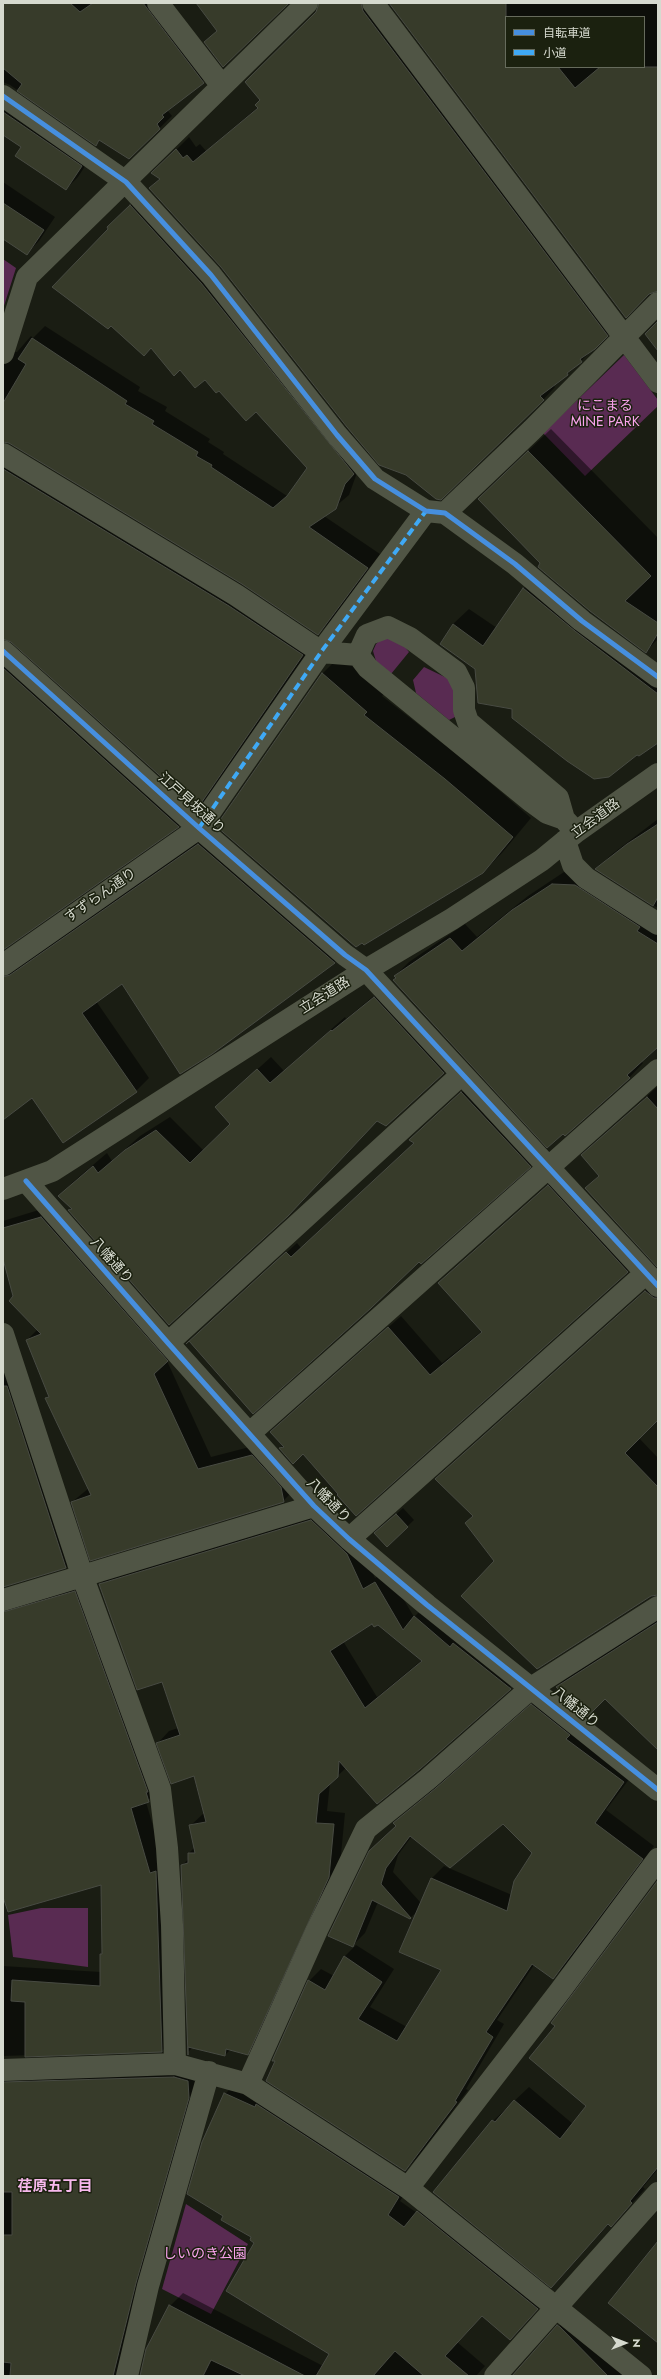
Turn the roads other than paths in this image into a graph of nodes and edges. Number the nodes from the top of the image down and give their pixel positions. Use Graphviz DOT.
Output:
graph roads {
  1 [pos="158,3"];
  2 [pos="306,3"];
  3 [pos="373,3"];
  4 [pos="222,86"];
  5 [pos="3,96"];
  6 [pos="126,182"];
  7 [pos="658,303"];
  8 [pos="624,337"];
  9 [pos="3,353"];
  10 [pos="658,382"];
  11 [pos="3,454"];
  12 [pos="436,512"];
  13 [pos="3,651"];
  14 [pos="321,652"];
  15 [pos="358,655"];
  16 [pos="658,677"];
  17 [pos="658,774"];
  18 [pos="199,828"];
  19 [pos="568,831"];
  20 [pos="658,924"];
  21 [pos="3,965"];
  22 [pos="366,970"];
  23 [pos="658,1070"];
  24 [pos="462,1074"];
  25 [pos="549,1168"];
  26 [pos="26,1181"];
  27 [pos="3,1189"];
  28 [pos="652,1279"];
  29 [pos="3,1334"];
  30 [pos="168,1343"];
  31 [pos="250,1433"];
  32 [pos="314,1506"];
  33 [pos="349,1539"];
  34 [pos="82,1575"];
  35 [pos="3,1600"];
  36 [pos="658,1607"];
  37 [pos="531,1688"];
  38 [pos="658,1790"];
  39 [pos="658,1859"];
  40 [pos="175,2064"];
  41 [pos="4,2067"];
  42 [pos="209,2072"];
  43 [pos="248,2084"];
  44 [pos="408,2188"];
  45 [pos="658,2193"];
  46 [pos="556,2309"];
  47 [pos="126,2376"];
  48 [pos="495,2376"];
  49 [pos="640,2376"];
  1 -- 4 [label="street"];
  2 -- 4 [label="street"];
  3 -- 8 [label="street"];
  4 -- 6 [label="street"];
  5 -- 6 [label="street"];
  6 -- 9 [label="street"];
  6 -- 12 [label="street"];
  7 -- 8 [label="street"];
  8 -- 10 [label="street"];
  8 -- 12 [label="street"];
  11 -- 14 [label="street"];
  12 -- 14 [label="street"];
  12 -- 16 [label="street"];
  13 -- 18 [label="street, 江戸見坂通り"];
  14 -- 15 [label="street"];
  14 -- 18 [label="street"];
  15 -- 19 [label="street"];
  15 -- 19 [label="street"];
  17 -- 19 [label="street, 立会道路"];
  18 -- 21 [label="street, すずらん通り"];
  18 -- 22 [label="street, 江戸見坂通り"];
  19 -- 20 [label="street"];
  19 -- 22 [label="street, 立会道路"];
  22 -- 24 [label="street, 江戸見坂通り"];
  22 -- 26 [label="street, 立会道路"];
  23 -- 25 [label="street"];
  24 -- 25 [label="street, 江戸見坂通り"];
  24 -- 30 [label="street"];
  25 -- 28 [label="street, 江戸見坂通り"];
  25 -- 31 [label="street"];
  26 -- 27 [label="street, 立会道路"];
  26 -- 30 [label="street, 八幡通り"];
  28 -- 33 [label="street"];
  29 -- 34 [label="street"];
  30 -- 31 [label="street, 八幡通り"];
  31 -- 32 [label="street, 八幡通り"];
  32 -- 33 [label="street, 八幡通り"];
  32 -- 34 [label="street"];
  33 -- 37 [label="street, 八幡通り"];
  34 -- 35 [label="street"];
  34 -- 40 [label="street"];
  36 -- 37 [label="street"];
  37 -- 38 [label="street, 八幡通り"];
  37 -- 43 [label="street"];
  39 -- 44 [label="street"];
  40 -- 41 [label="street"];
  40 -- 42 [label="street"];
  42 -- 43 [label="street"];
  42 -- 47 [label="street"];
  43 -- 44 [label="street"];
  44 -- 46 [label="street"];
  45 -- 46 [label="street"];
  46 -- 48 [label="street"];
  46 -- 49 [label="street"];
}
